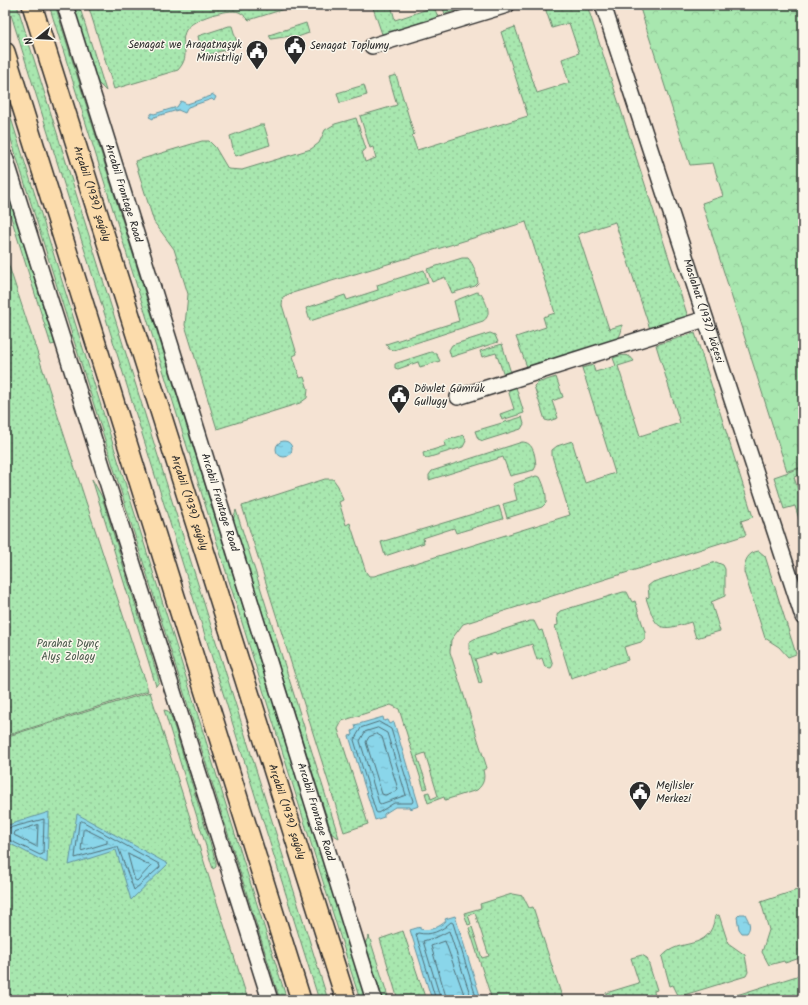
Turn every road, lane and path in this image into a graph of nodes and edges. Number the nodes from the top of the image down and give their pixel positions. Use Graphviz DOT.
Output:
graph roads {
  1 [pos="32,5"];
  2 [pos="65,5"];
  3 [pos="507,5"];
  4 [pos="603,5"];
  5 [pos="372,46"];
  6 [pos="5,52"];
  7 [pos="5,157"];
  8 [pos="705,319"];
  9 [pos="458,397"];
  10 [pos="803,617"];
  11 [pos="270,1000"];
  12 [pos="301,1000"];
  13 [pos="346,1000"];
  14 [pos="374,1000"];
  1 -- 13 [label="main road, Arçabil (1939) şaýoly"];
  2 -- 14 [label="street, Arcabil Frontage Road"];
  3 -- 5 [label="street"];
  4 -- 8 [label="street, Maslahat (1937) köçesi"];
  6 -- 12 [label="main road"];
  7 -- 11 [label="street"];
  8 -- 9 [label="street"];
  8 -- 10 [label="street, Maslahat (1937) köçesi"];
}
